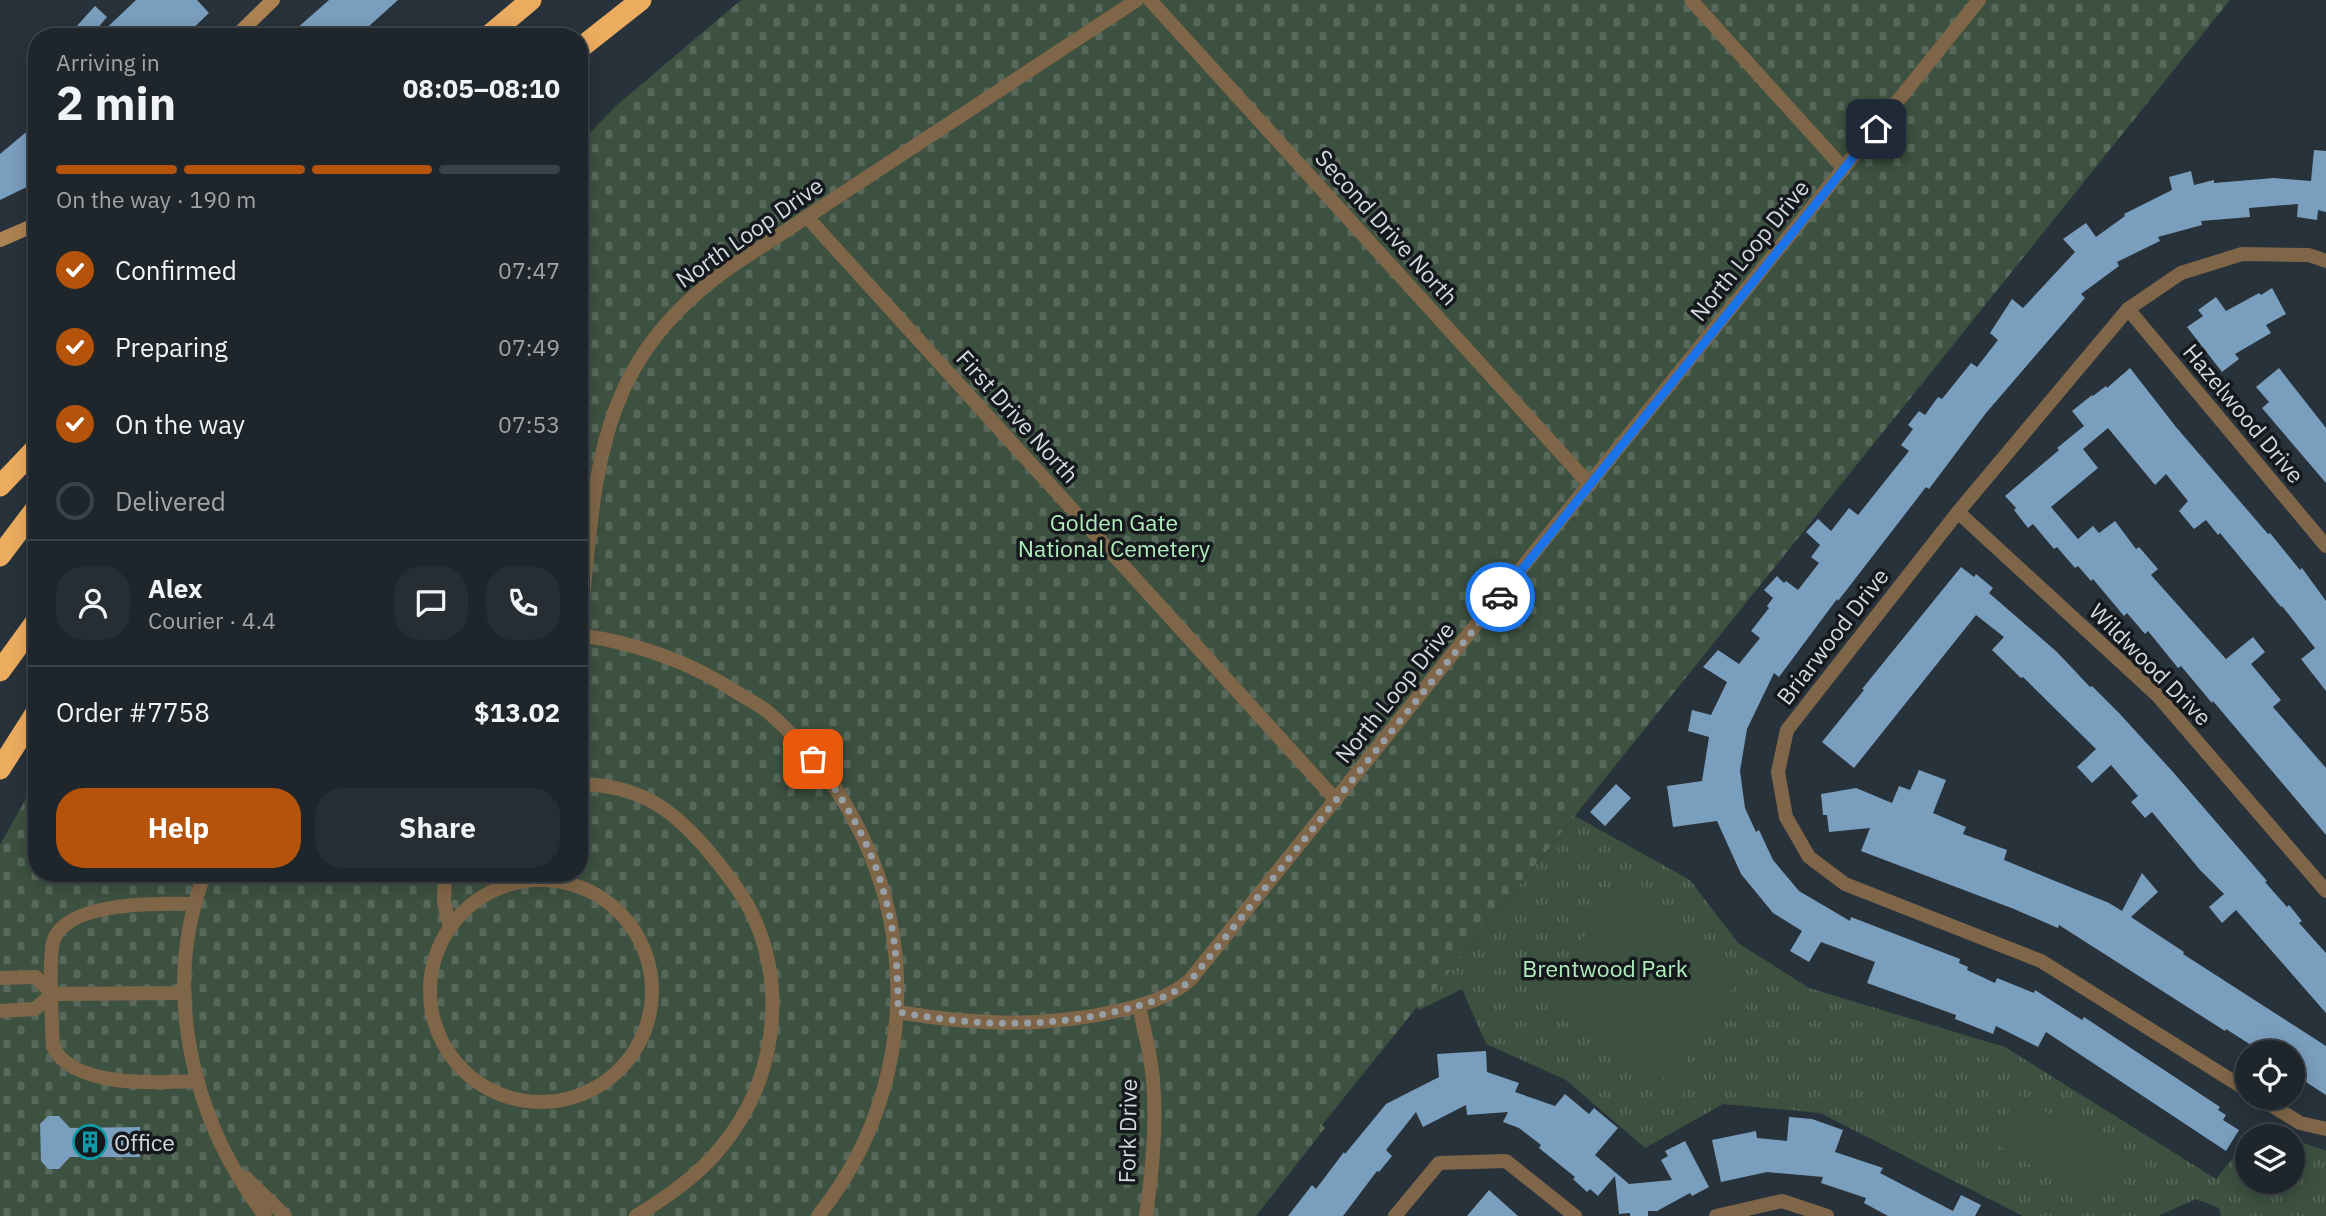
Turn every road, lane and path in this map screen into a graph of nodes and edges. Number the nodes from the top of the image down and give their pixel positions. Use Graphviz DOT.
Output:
graph roads {
  1 [pos="273,0"];
  2 [pos="531,0"];
  3 [pos="640,0"];
  4 [pos="1137,0"];
  5 [pos="1150,0"];
  6 [pos="1691,0"];
  7 [pos="1979,0"];
  8 [pos="244,28"];
  9 [pos="498,28"];
  10 [pos="588,42"];
  11 [pos="1844,169"];
  12 [pos="807,218"];
  13 [pos="28,228"];
  14 [pos="0,240"];
  15 [pos="2326,261"];
  16 [pos="2128,309"];
  17 [pos="28,456"];
  18 [pos="1590,485"];
  19 [pos="0,486"];
  20 [pos="1958,512"];
  21 [pos="28,519"];
  22 [pos="2326,546"];
  23 [pos="0,556"];
  24 [pos="588,561"];
  25 [pos="28,632"];
  26 [pos="588,637"];
  27 [pos="0,671"];
  28 [pos="28,724"];
  29 [pos="0,769"];
  30 [pos="588,785"];
  31 [pos="1336,800"];
  32 [pos="202,882"];
  33 [pos="445,882"];
  34 [pos="520,882"];
  35 [pos="562,882"];
  36 [pos="2326,891"];
  37 [pos="195,904"];
  38 [pos="450,928"];
  39 [pos="0,978"];
  40 [pos="185,993"];
  41 [pos="52,994"];
  42 [pos="1139,1006"];
  43 [pos="0,1011"];
  44 [pos="898,1012"];
  45 [pos="197,1081"];
  46 [pos="2235,1082"];
  47 [pos="2278,1110"];
  48 [pos="2326,1129"];
  49 [pos="222,1149"];
  50 [pos="842,1184"];
  51 [pos="265,1216"];
  52 [pos="285,1216"];
  53 [pos="636,1216"];
  54 [pos="818,1216"];
  55 [pos="828,1216"];
  56 [pos="1146,1216"];
  57 [pos="1395,1216"];
  58 [pos="1575,1216"];
  59 [pos="1716,1216"];
  60 [pos="1827,1216"];
  1 -- 8 [label="street"];
  2 -- 9 [label="highway"];
  3 -- 10 [label="highway"];
  4 -- 12 [label="street, North Loop Drive"];
  5 -- 18 [label="street, Second Drive North"];
  6 -- 11 [label="street"];
  7 -- 11 [label="street, North Loop Drive"];
  11 -- 18 [label="street, North Loop Drive"];
  12 -- 24 [label="street, North Loop Drive"];
  12 -- 31 [label="street, First Drive North"];
  13 -- 14 [label="street"];
  15 -- 16 [label="street, Briarwood Drive"];
  16 -- 20 [label="street, Briarwood Drive"];
  16 -- 22 [label="street, Hazelwood Drive"];
  17 -- 19 [label="highway"];
  18 -- 31 [label="street, North Loop Drive"];
  20 -- 36 [label="street, Wildwood Drive"];
  20 -- 46 [label="street, Briarwood Drive"];
  21 -- 23 [label="highway"];
  25 -- 27 [label="highway"];
  26 -- 44 [label="street"];
  28 -- 29 [label="highway"];
  30 -- 53 [label="street"];
  31 -- 42 [label="street, North Loop Drive"];
  32 -- 37 [label="street"];
  33 -- 38 [label="street"];
  34 -- 38 [label="street"];
  35 -- 38 [label="street"];
  37 -- 40 [label="street"];
  37 -- 41 [label="street"];
  39 -- 41 [label="street"];
  40 -- 41 [label="street"];
  40 -- 45 [label="street"];
  41 -- 43 [label="street"];
  41 -- 45 [label="street"];
  42 -- 44 [label="street, North Loop Drive"];
  42 -- 56 [label="street, Fork Drive"];
  44 -- 50 [label="street"];
  45 -- 49 [label="street"];
  47 -- 48 [label="street"];
  49 -- 51 [label="street"];
  49 -- 52 [label="street"];
  50 -- 54 [label="street"];
  50 -- 55 [label="street"];
  57 -- 58 [label="street"];
  59 -- 60 [label="street"];
}
